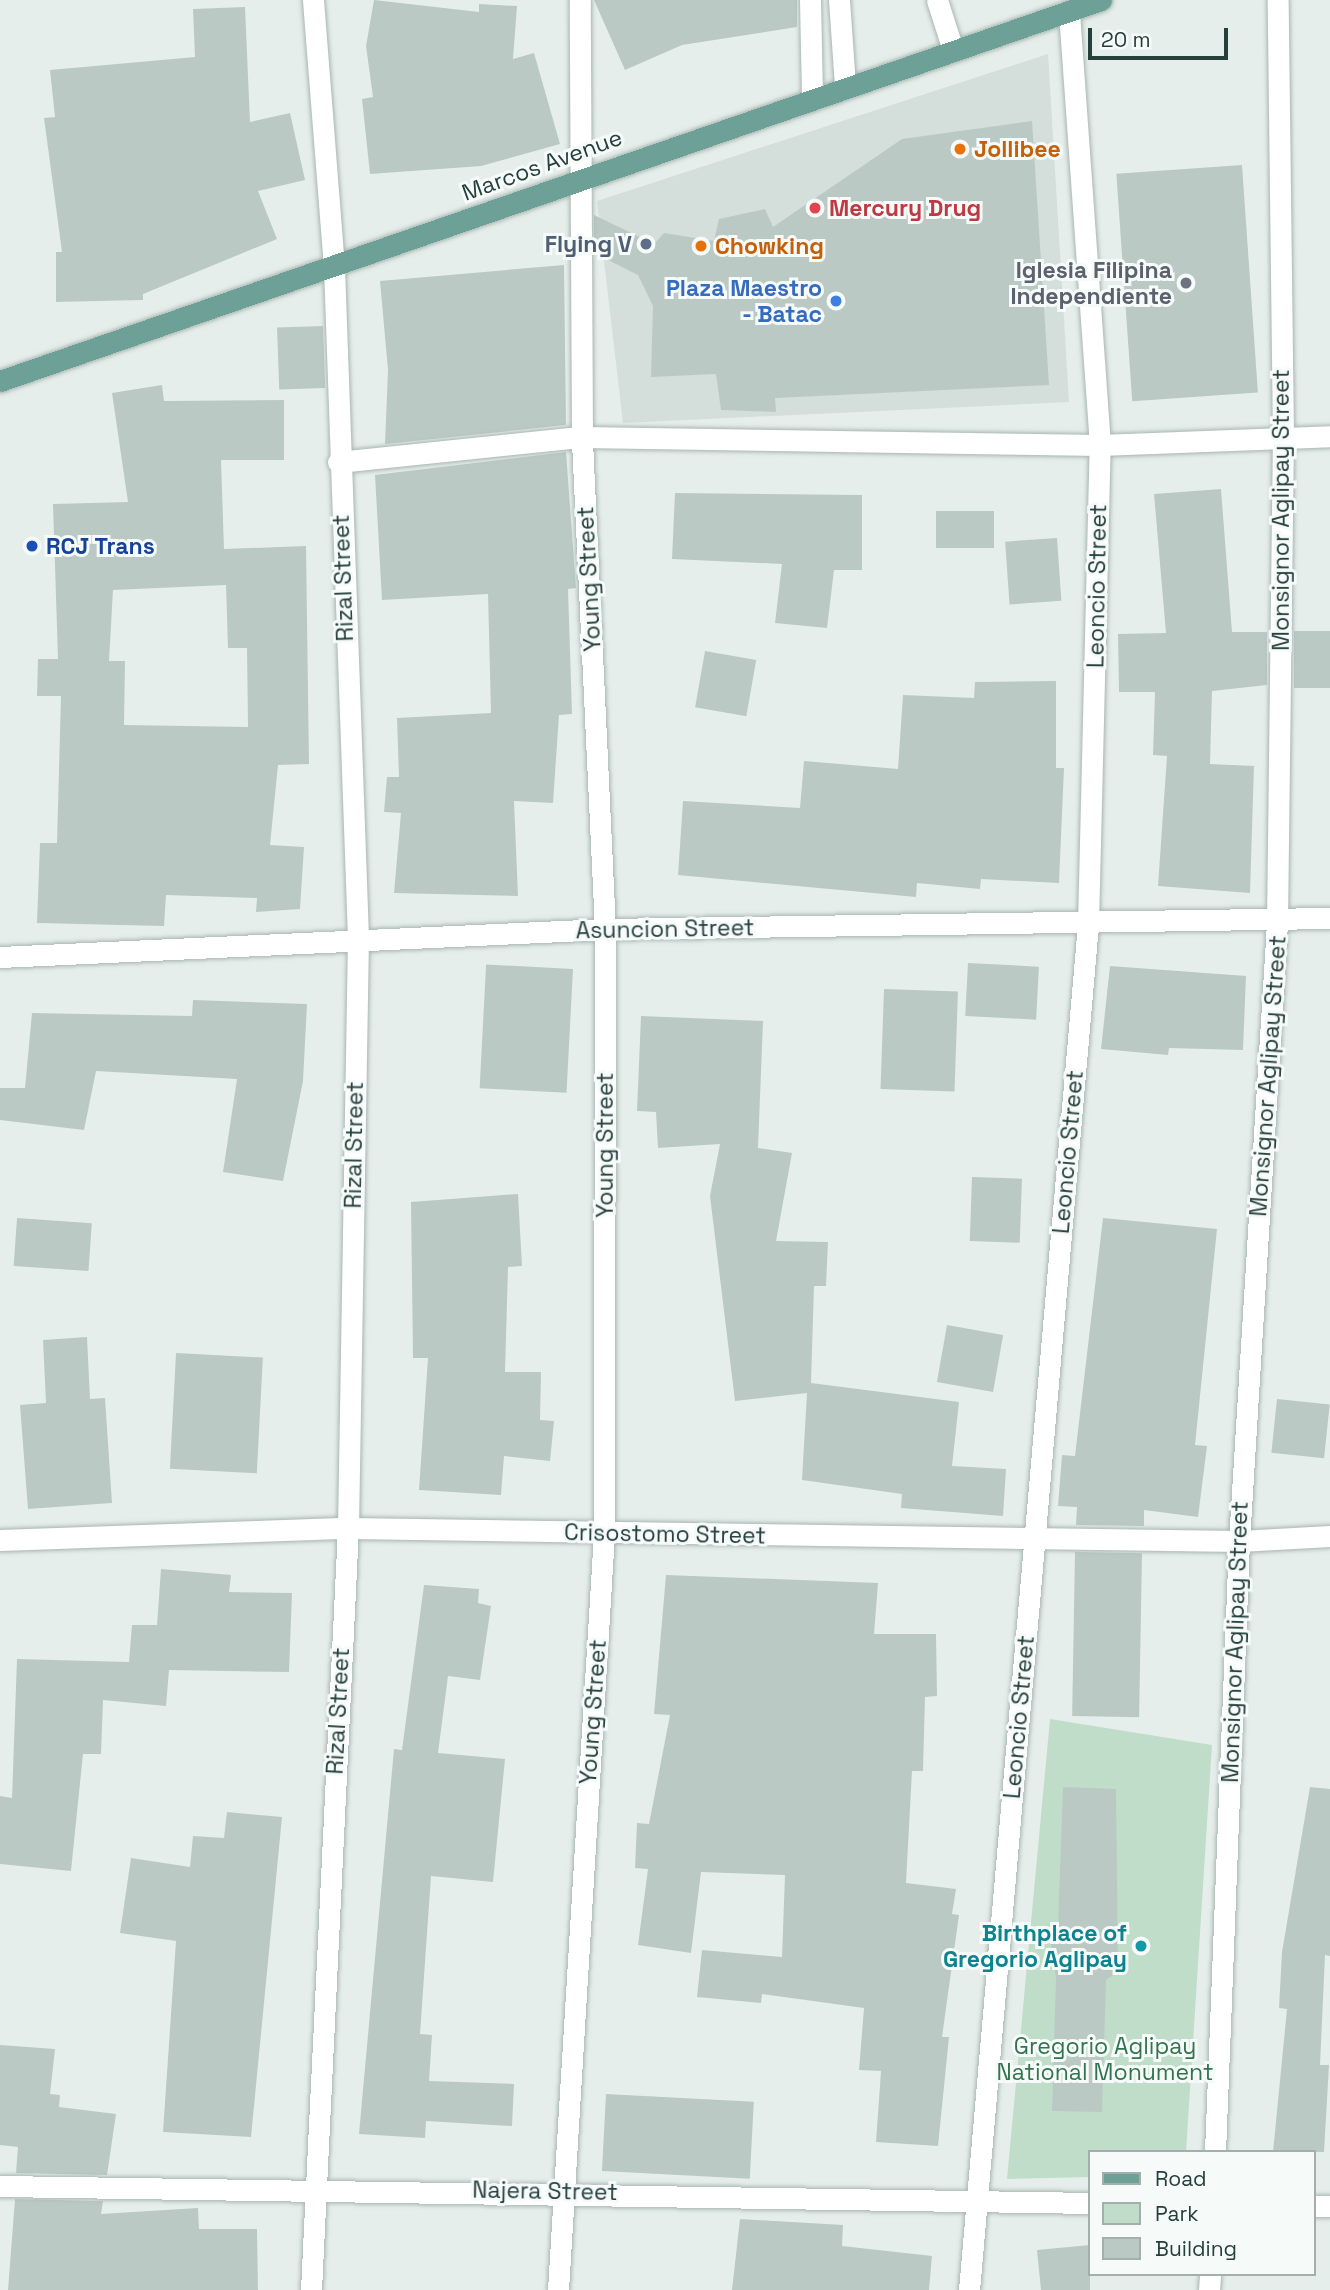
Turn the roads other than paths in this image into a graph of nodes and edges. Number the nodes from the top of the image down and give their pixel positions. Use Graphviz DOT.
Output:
graph roads {
  1 [pos="313,0"];
  2 [pos="580,0"];
  3 [pos="810,0"];
  4 [pos="839,0"];
  5 [pos="937,0"];
  6 [pos="1101,0"];
  7 [pos="1278,0"];
  8 [pos="1069,12"];
  9 [pos="953,50"];
  10 [pos="845,85"];
  11 [pos="812,97"];
  12 [pos="583,178"];
  13 [pos="334,267"];
  14 [pos="0,381"];
  15 [pos="1330,436"];
  16 [pos="582,437"];
  17 [pos="1283,438"];
  18 [pos="1100,445"];
  19 [pos="338,462"];
  20 [pos="1330,918"];
  21 [pos="1277,923"];
  22 [pos="1088,925"];
  23 [pos="605,929"];
  24 [pos="358,938"];
  25 [pos="0,957"];
  26 [pos="348,1528"];
  27 [pos="604,1534"];
  28 [pos="1330,1536"];
  29 [pos="1034,1539"];
  30 [pos="0,1540"];
  31 [pos="1238,1541"];
  32 [pos="1215,2150"];
  33 [pos="0,2186"];
  34 [pos="313,2187"];
  35 [pos="561,2192"];
  36 [pos="978,2199"];
  37 [pos="1088,2203"];
  38 [pos="311,2290"];
  39 [pos="558,2290"];
  40 [pos="969,2290"];
  1 -- 13 [label="street, Rizal Street"];
  2 -- 12 [label="street, Young Street"];
  3 -- 11 [label="street"];
  4 -- 10 [label="street"];
  5 -- 9 [label="street"];
  6 -- 8 [label="main road, Marcos Avenue"];
  7 -- 17 [label="street, Monsignor Aglipay Street"];
  8 -- 9 [label="main road, Marcos Avenue"];
  8 -- 18 [label="street, Leoncio Street"];
  9 -- 10 [label="main road, Marcos Avenue"];
  10 -- 11 [label="main road, Marcos Avenue"];
  11 -- 12 [label="main road, Marcos Avenue"];
  12 -- 13 [label="main road, Marcos Avenue"];
  12 -- 16 [label="street, Young Street"];
  13 -- 14 [label="main road, Marcos Avenue"];
  13 -- 19 [label="street, Rizal Street"];
  15 -- 17 [label="street"];
  16 -- 18 [label="street"];
  16 -- 19 [label="street"];
  16 -- 23 [label="street, Young Street"];
  17 -- 18 [label="street"];
  17 -- 21 [label="street, Monsignor Aglipay Street"];
  18 -- 22 [label="street, Leoncio Street"];
  19 -- 24 [label="street, Rizal Street"];
  20 -- 21 [label="street, Asuncion Street"];
  21 -- 22 [label="street, Asuncion Street"];
  21 -- 31 [label="street, Monsignor Aglipay Street"];
  22 -- 23 [label="street, Asuncion Street"];
  22 -- 29 [label="street, Leoncio Street"];
  23 -- 24 [label="street, Asuncion Street"];
  23 -- 27 [label="street, Young Street"];
  24 -- 25 [label="street, Asuncion Street"];
  24 -- 26 [label="street, Rizal Street"];
  26 -- 27 [label="street, Crisostomo Street"];
  26 -- 30 [label="street, Crisostomo Street"];
  26 -- 34 [label="street, Rizal Street"];
  27 -- 29 [label="street, Crisostomo Street"];
  27 -- 35 [label="street, Young Street"];
  28 -- 31 [label="street, Crisostomo Street"];
  29 -- 31 [label="street, Crisostomo Street"];
  29 -- 36 [label="street, Leoncio Street"];
  31 -- 32 [label="street, Monsignor Aglipay Street"];
  33 -- 34 [label="street, Najera Street"];
  34 -- 35 [label="street, Najera Street"];
  34 -- 38 [label="street, Rizal Street"];
  35 -- 36 [label="street, Najera Street"];
  35 -- 39 [label="street, Young Street"];
  36 -- 37 [label="street, Najera Street"];
  36 -- 40 [label="street, Leoncio Street"];
}
